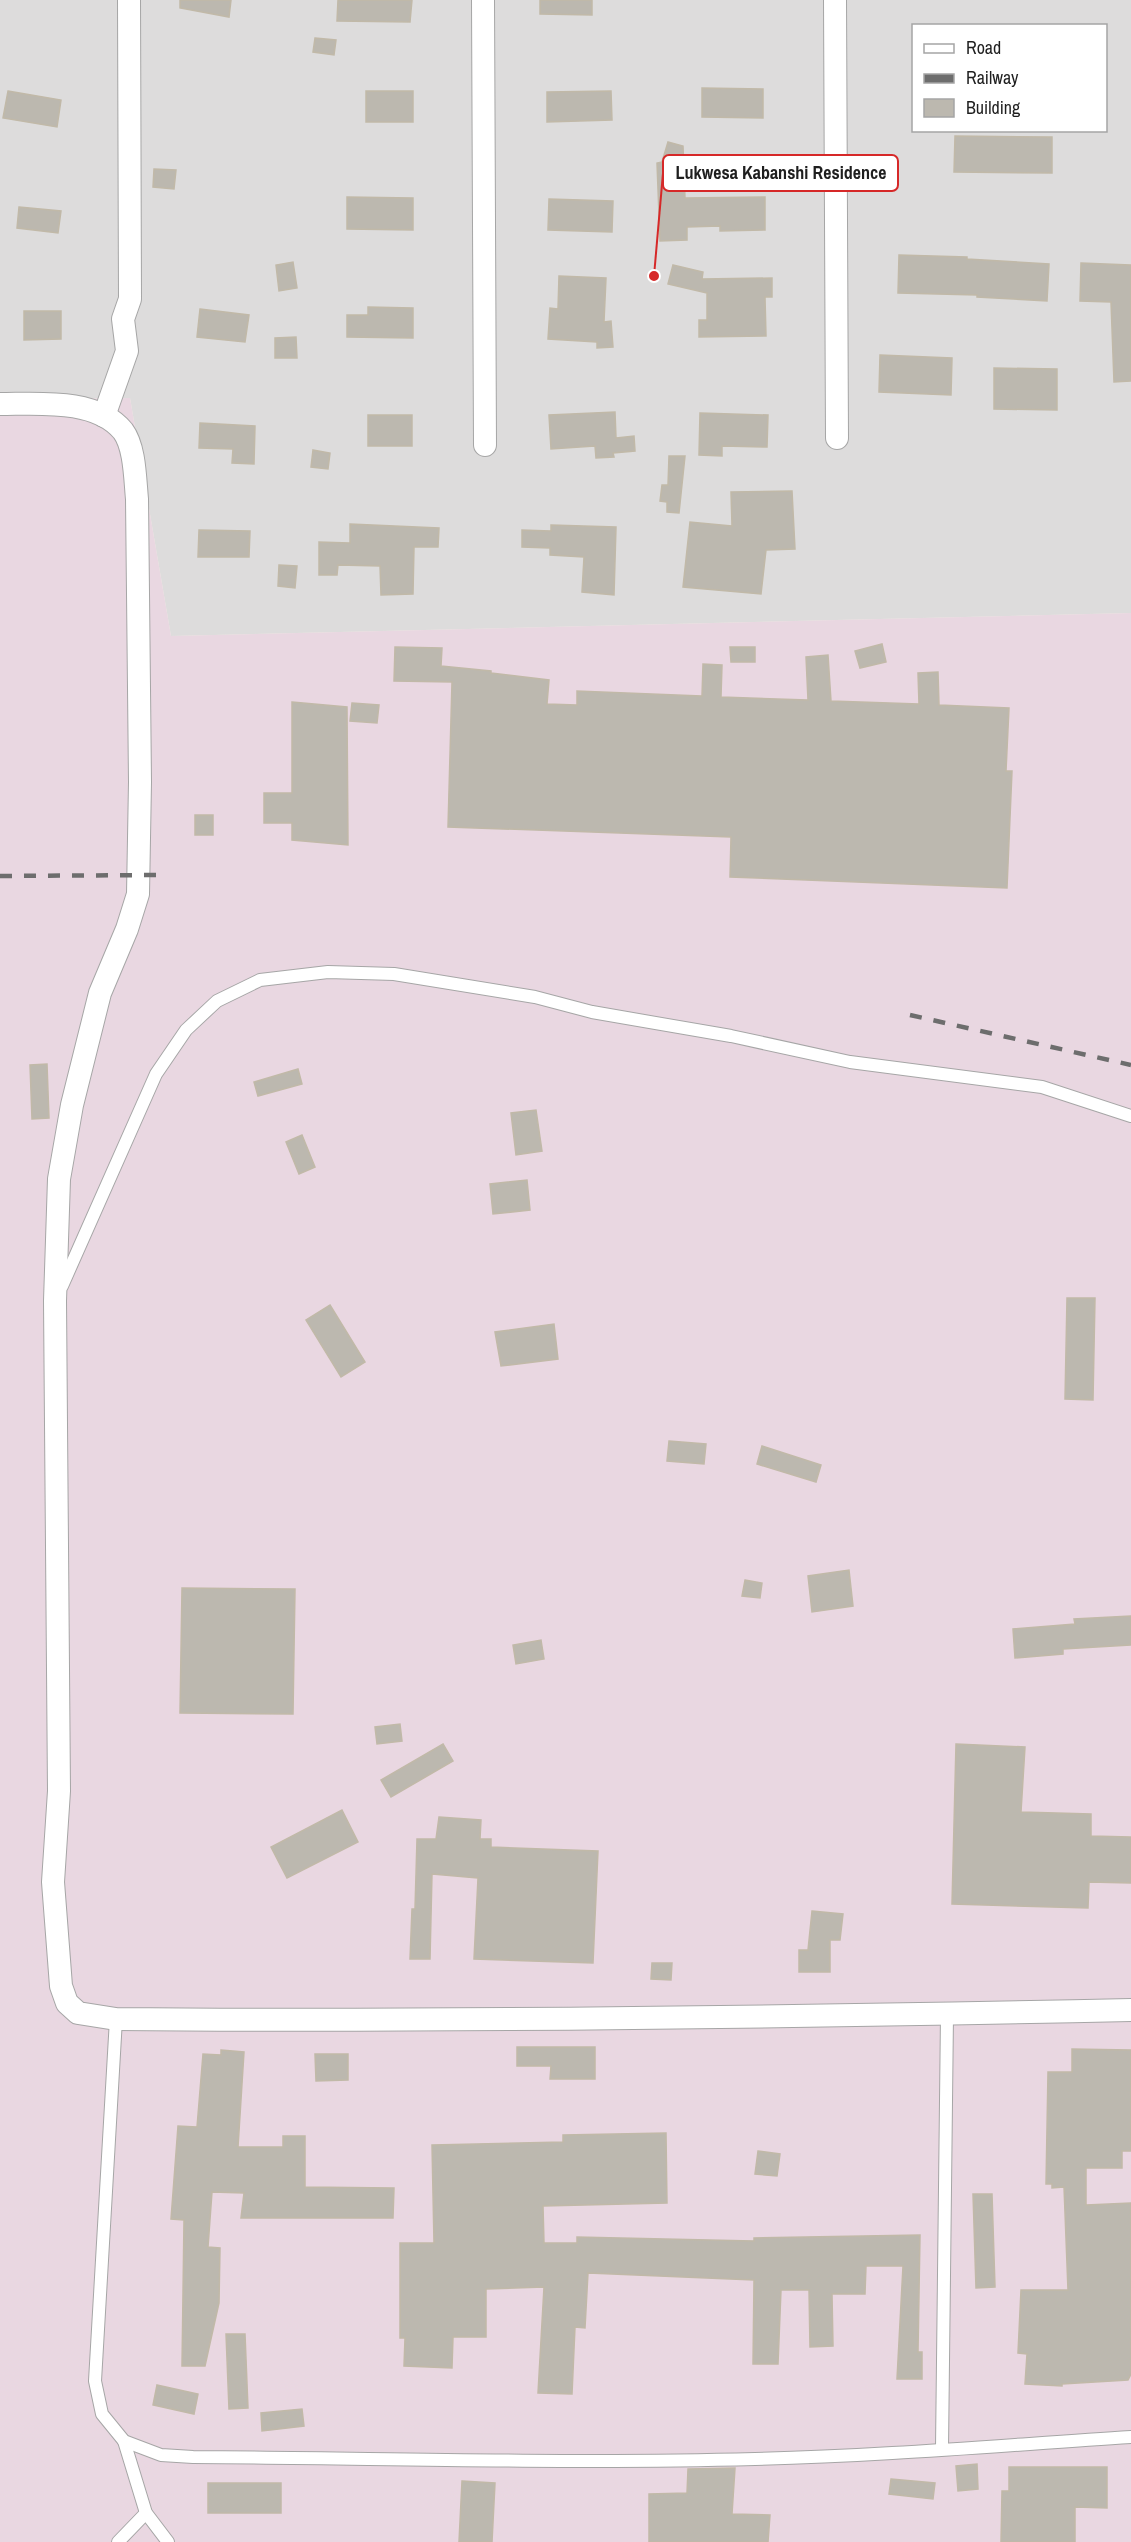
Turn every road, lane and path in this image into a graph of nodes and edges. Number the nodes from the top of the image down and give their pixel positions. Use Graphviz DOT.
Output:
graph roads {
  1 [pos="129,0"];
  2 [pos="483,0"];
  3 [pos="835,0"];
  4 [pos="0,404"];
  5 [pos="104,416"];
  6 [pos="837,438"];
  7 [pos="485,445"];
  8 [pos="1131,1116"];
  9 [pos="55,1300"];
  10 [pos="1131,2010"];
  11 [pos="947,2015"];
  12 [pos="116,2019"];
  13 [pos="1131,2437"];
  14 [pos="124,2441"];
  15 [pos="942,2448"];
  16 [pos="146,2513"];
  17 [pos="118,2542"];
  18 [pos="168,2542"];
  1 -- 5 [label="street"];
  2 -- 7 [label="street"];
  3 -- 6 [label="street"];
  4 -- 5 [label="street"];
  5 -- 9 [label="street"];
  8 -- 9 [label="lane"];
  9 -- 12 [label="street"];
  10 -- 11 [label="street"];
  11 -- 12 [label="street"];
  11 -- 15 [label="lane"];
  12 -- 14 [label="lane"];
  13 -- 15 [label="lane"];
  14 -- 15 [label="lane"];
  14 -- 16 [label="lane"];
  16 -- 17 [label="lane"];
  16 -- 18 [label="lane"];
}
